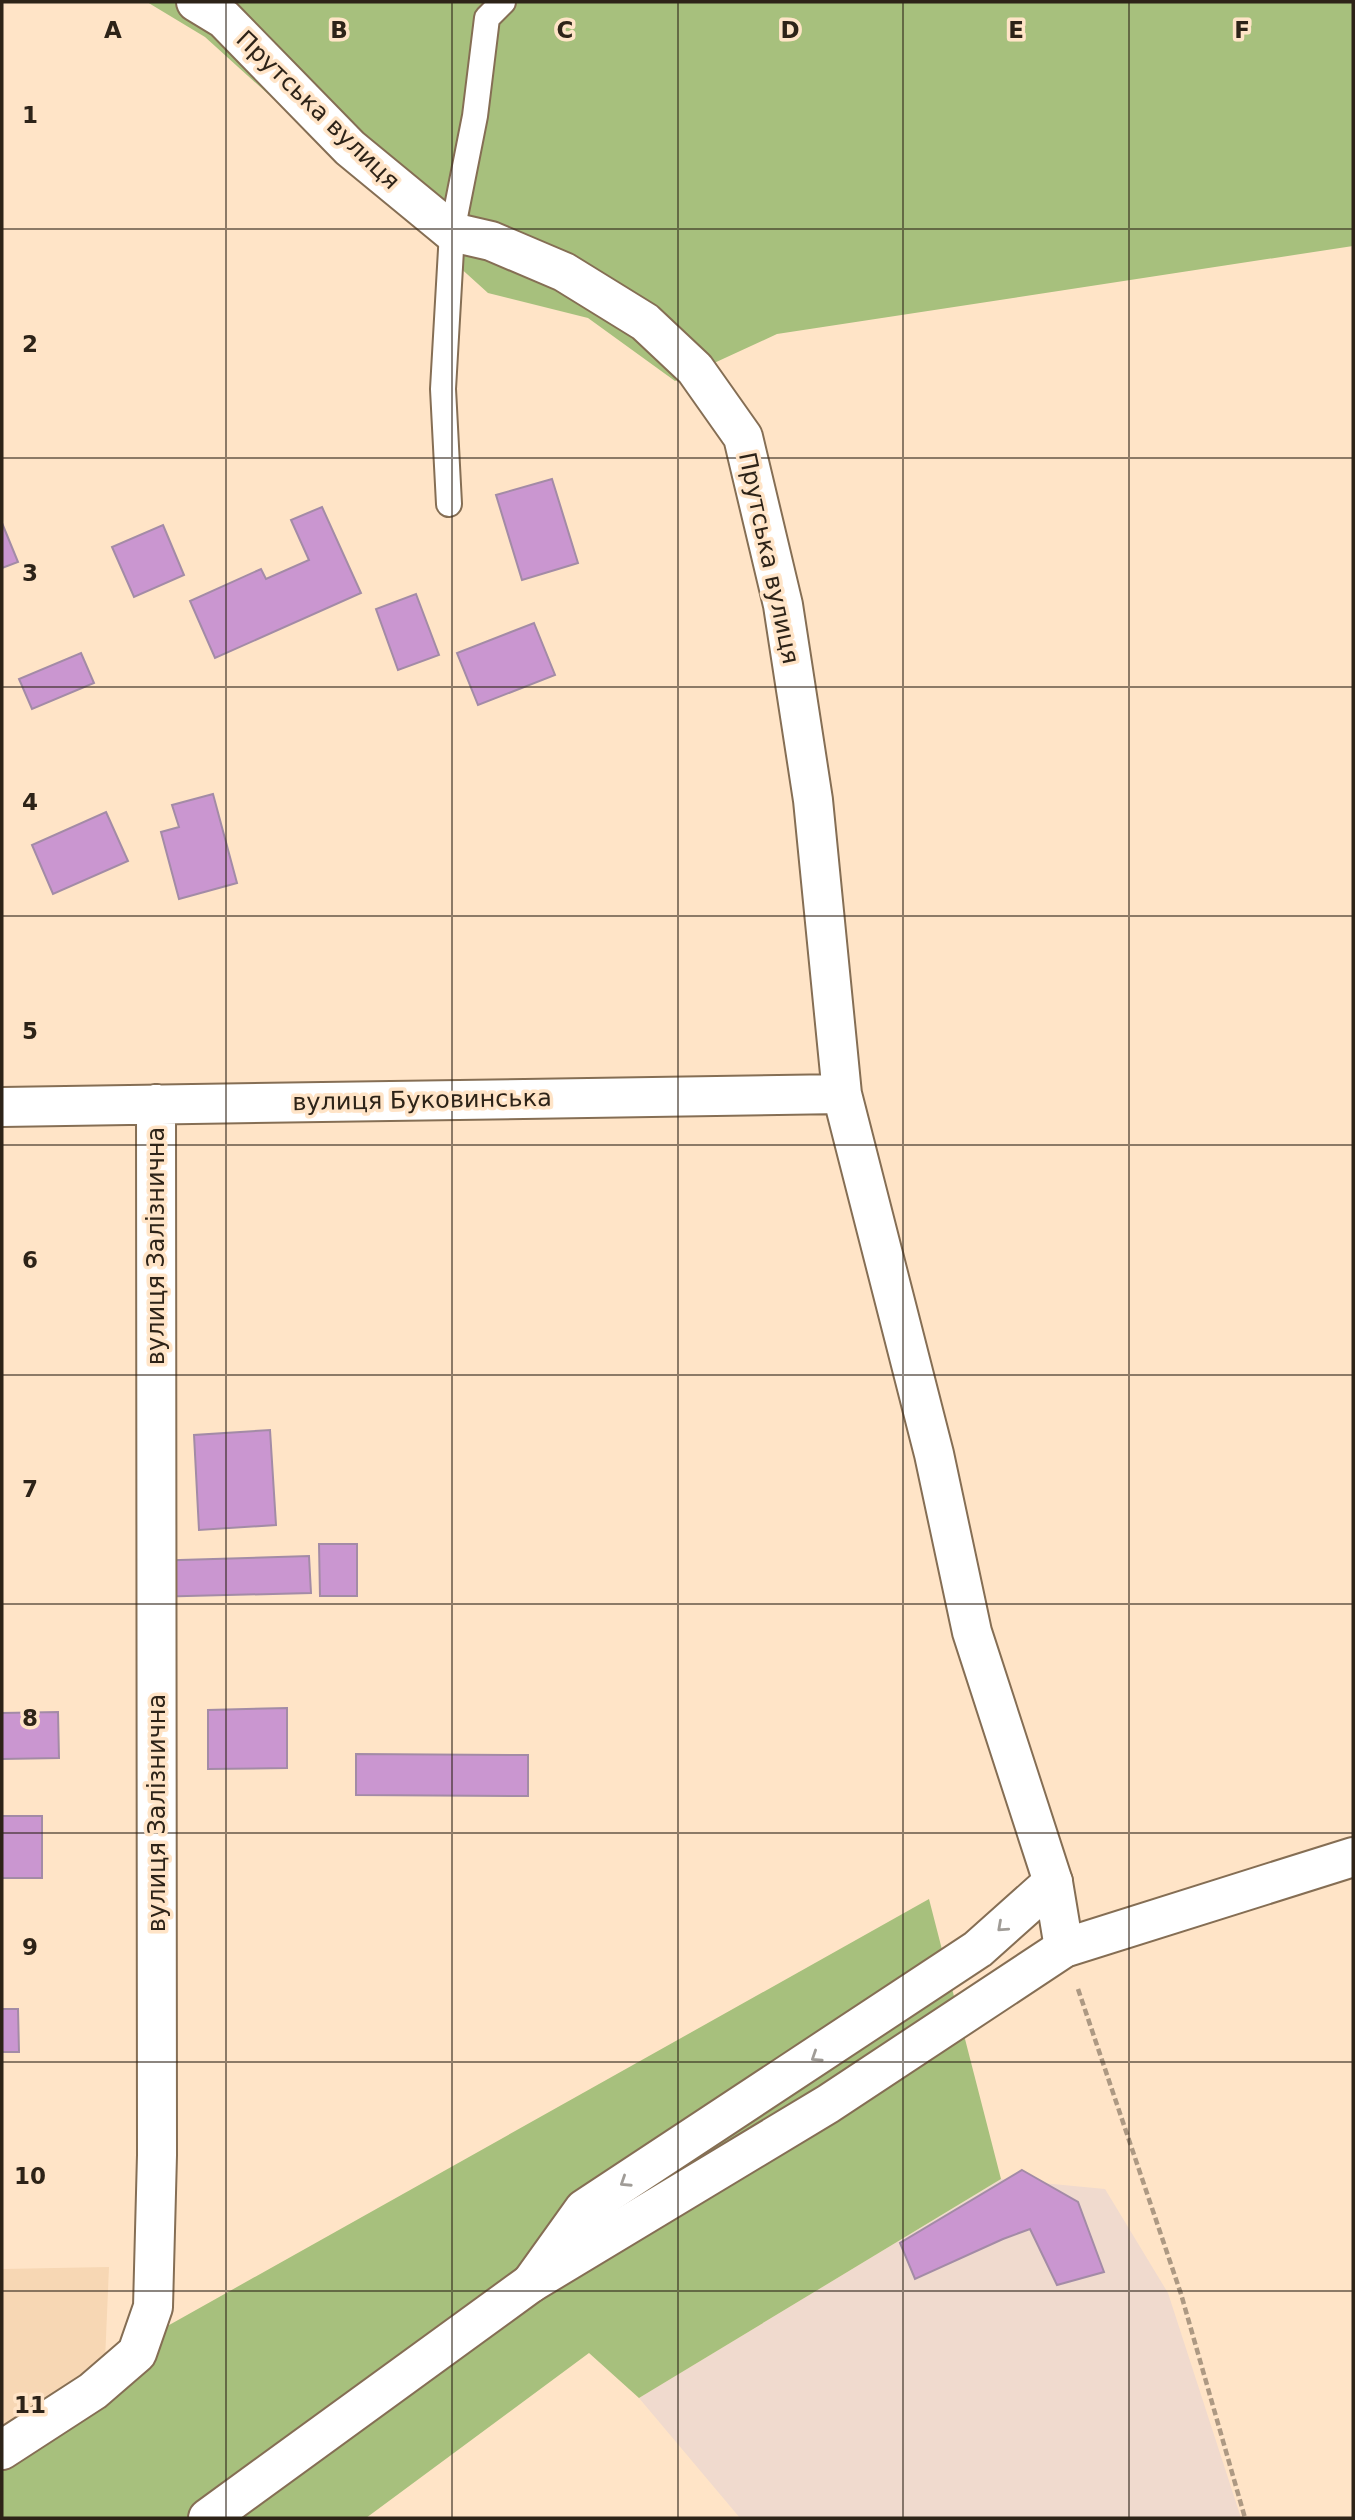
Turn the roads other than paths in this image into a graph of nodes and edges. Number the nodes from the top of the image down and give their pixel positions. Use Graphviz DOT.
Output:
graph roads {
  1 [pos="196,2"];
  2 [pos="503,2"];
  3 [pos="452,232"];
  4 [pos="449,504"];
  5 [pos="842,1094"];
  6 [pos="156,1104"];
  7 [pos="2,1107"];
  8 [pos="1353,1857"];
  9 [pos="1053,1882"];
  10 [pos="1064,1948"];
  11 [pos="531,2283"];
  12 [pos="2,2450"];
  13 [pos="208,2518"];
  1 -- 3 [label="main road, Прутська вулиця"];
  2 -- 3 [label="lane"];
  3 -- 4 [label="lane"];
  3 -- 5 [label="main road, Прутська вулиця"];
  5 -- 6 [label="main road, вулиця Буковинська"];
  5 -- 9 [label="main road, Прутська вулиця"];
  6 -- 7 [label="main road, вулиця Буковинська"];
  6 -- 12 [label="main road, вулиця Залізнична"];
  8 -- 10 [label="main road"];
  9 -- 10 [label="main road, Прутська вулиця"];
  9 -- 11 [label="main road, one-way"];
  10 -- 11 [label="main road"];
  11 -- 13 [label="main road"];
}
